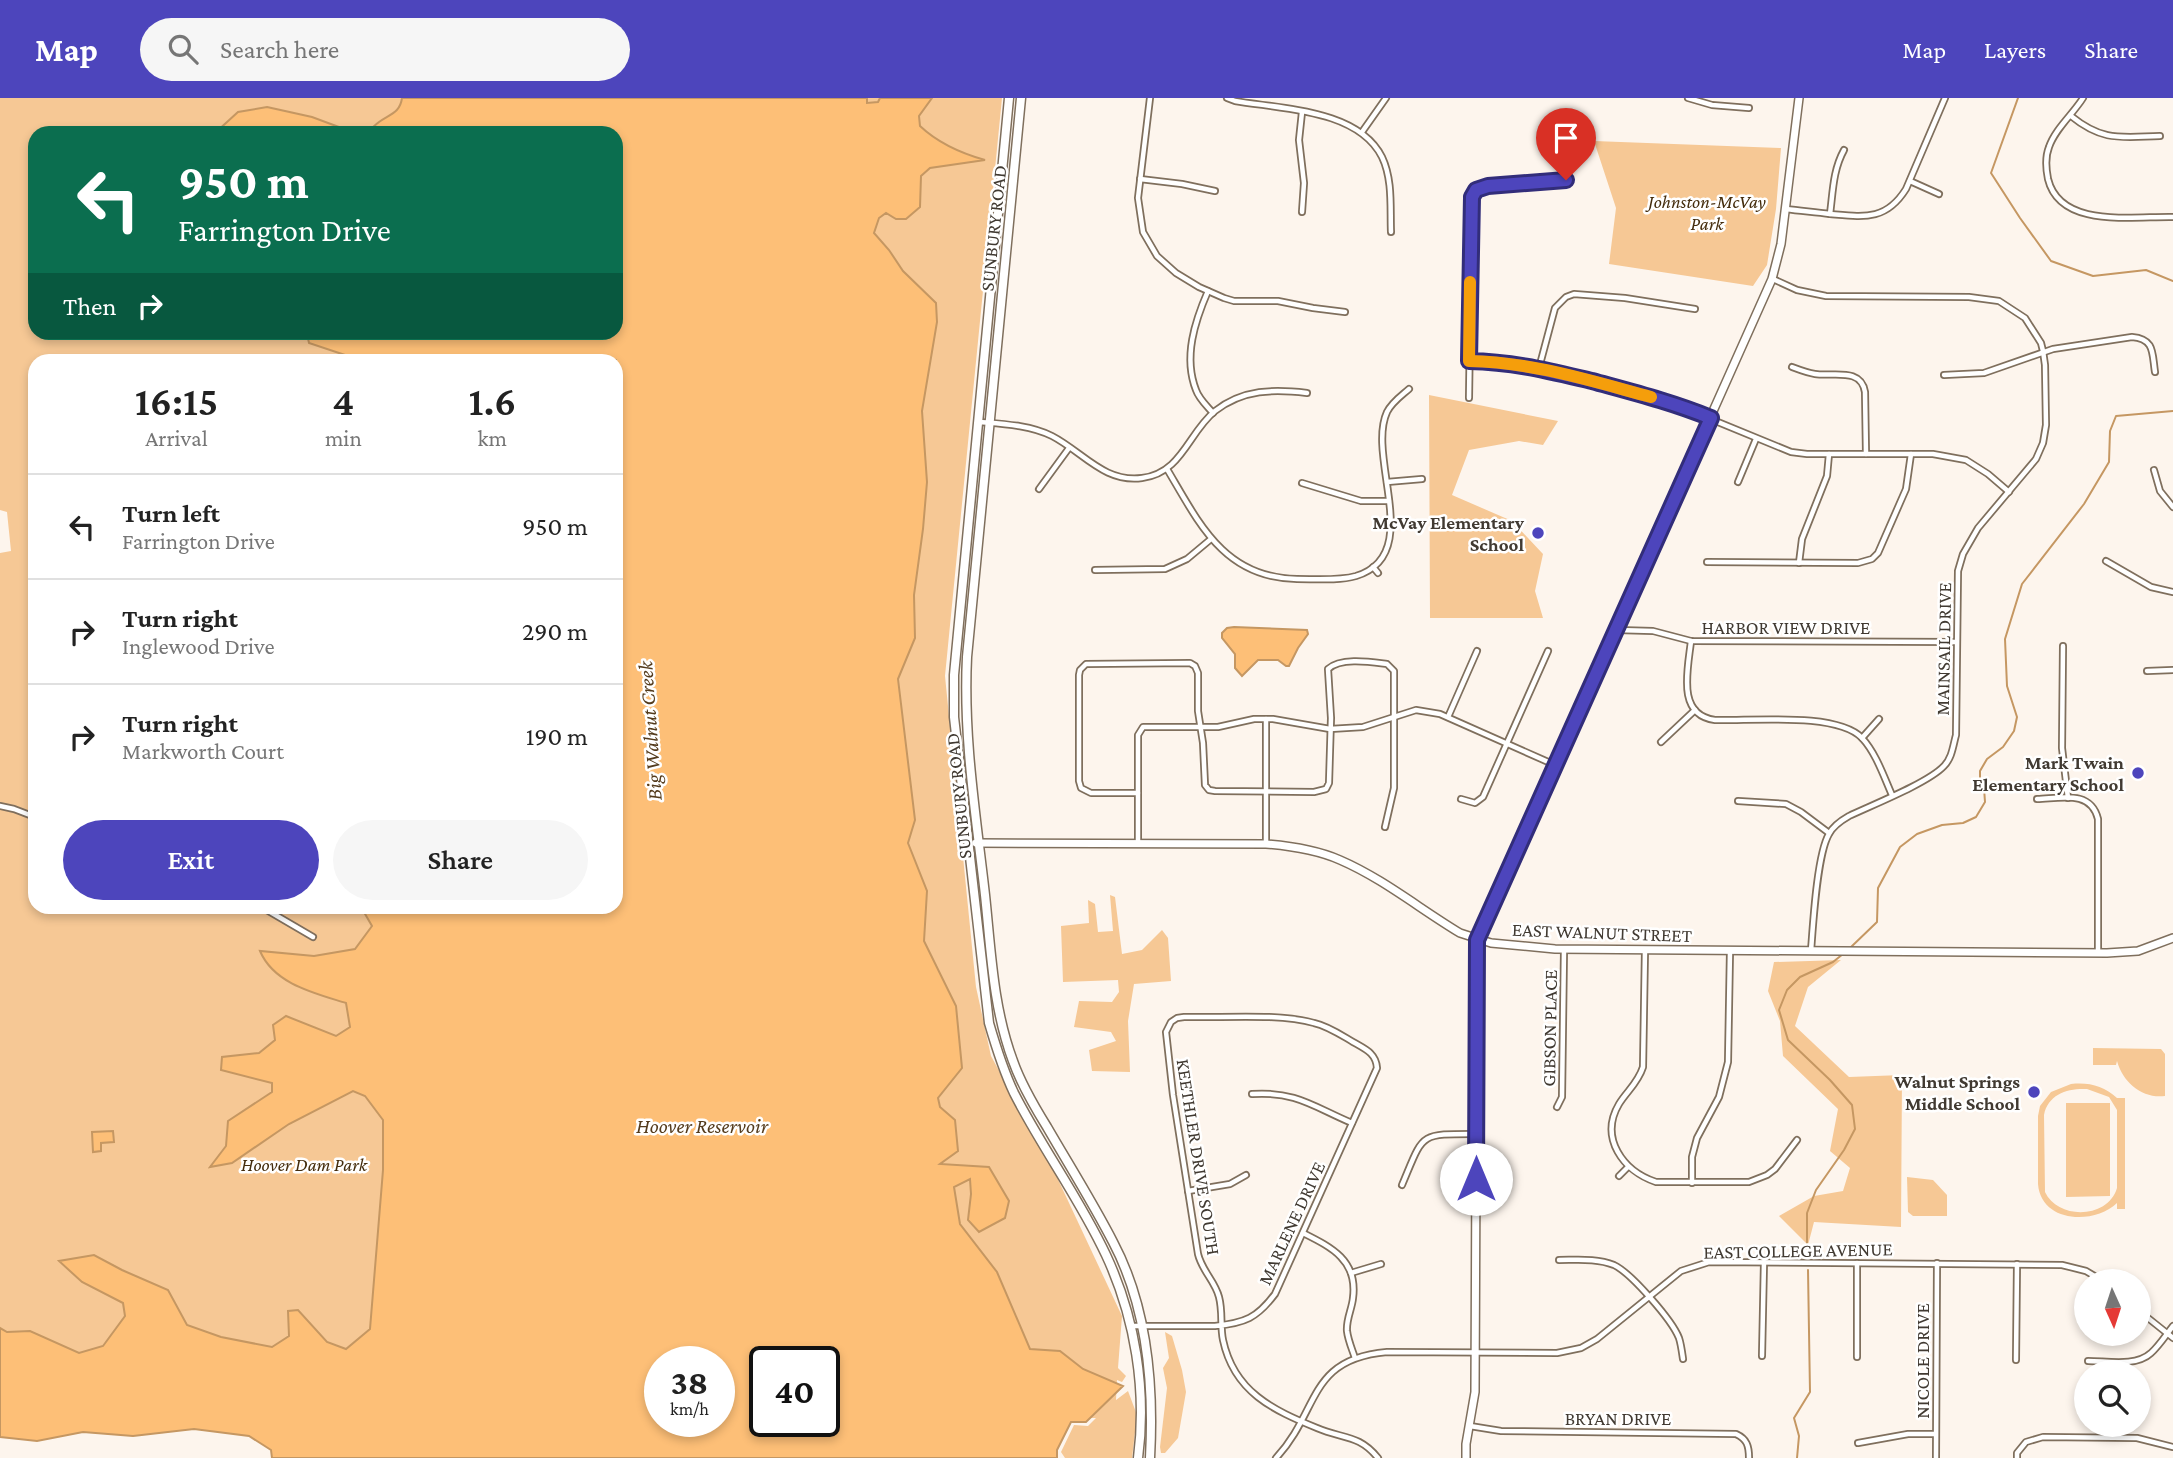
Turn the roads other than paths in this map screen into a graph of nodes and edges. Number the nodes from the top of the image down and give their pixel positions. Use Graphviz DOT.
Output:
graph roads {
  1 [pos="1009,98"];
  2 [pos="1021,98"];
  3 [pos="1150,98"];
  4 [pos="1227,98"];
  5 [pos="1386,98"];
  6 [pos="1688,98"];
  7 [pos="1799,98"];
  8 [pos="1945,98"];
  9 [pos="2083,98"];
  10 [pos="1749,108"];
  11 [pos="1302,112"];
  12 [pos="2071,116"];
  13 [pos="1362,132"];
  14 [pos="2160,136"];
  15 [pos="1844,150"];
  16 [pos="1140,179"];
  17 [pos="1566,180"];
  18 [pos="1910,181"];
  19 [pos="1215,191"];
  20 [pos="1939,194"];
  21 [pos="1786,209"];
  22 [pos="1302,212"];
  23 [pos="1830,214"];
  24 [pos="2173,217"];
  25 [pos="1391,232"];
  26 [pos="1772,279"];
  27 [pos="1208,291"];
  28 [pos="1695,309"];
  29 [pos="1345,312"];
  30 [pos="2150,335"];
  31 [pos="2146,340"];
  32 [pos="2043,351"];
  33 [pos="985,360"];
  34 [pos="1469,361"];
  35 [pos="1792,367"];
  36 [pos="1539,368"];
  37 [pos="2155,372"];
  38 [pos="1944,374"];
  39 [pos="1409,389"];
  40 [pos="1307,393"];
  41 [pos="1469,398"];
  42 [pos="1213,413"];
  43 [pos="1711,418"];
  44 [pos="979,422"];
  45 [pos="989,423"];
  46 [pos="1756,439"];
  47 [pos="1069,448"];
  48 [pos="1829,454"];
  49 [pos="1866,454"];
  50 [pos="1911,454"];
  51 [pos="1167,469"];
  52 [pos="2154,470"];
  53 [pos="1422,480"];
  54 [pos="1387,482"];
  55 [pos="1738,482"];
  56 [pos="1302,483"];
  57 [pos="1039,489"];
  58 [pos="983,491"];
  59 [pos="2009,492"];
  60 [pos="1388,501"];
  61 [pos="2173,506"];
  62 [pos="1211,539"];
  63 [pos="2106,561"];
  64 [pos="1707,562"];
  65 [pos="1800,563"];
  66 [pos="1373,567"];
  67 [pos="1095,570"];
  68 [pos="1378,573"];
  69 [pos="2173,592"];
  70 [pos="1617,630"];
  71 [pos="1690,641"];
  72 [pos="1956,642"];
  73 [pos="2063,646"];
  74 [pos="1477,651"];
  75 [pos="1548,651"];
  76 [pos="2173,670"];
  77 [pos="2147,671"];
  78 [pos="1695,710"];
  79 [pos="1394,716"];
  80 [pos="1448,717"];
  81 [pos="1266,719"];
  82 [pos="1879,719"];
  83 [pos="1200,727"];
  84 [pos="1330,729"];
  85 [pos="1862,738"];
  86 [pos="956,739"];
  87 [pos="1661,742"];
  88 [pos="1507,743"];
  89 [pos="1555,765"];
  90 [pos="1266,791"];
  91 [pos="1138,793"];
  92 [pos="1892,795"];
  93 [pos="2068,798"];
  94 [pos="1461,799"];
  95 [pos="2038,799"];
  96 [pos="1738,801"];
  97 [pos="0,806"];
  98 [pos="28,814"];
  99 [pos="1385,827"];
  100 [pos="1829,833"];
  101 [pos="968,843"];
  102 [pos="978,843"];
  103 [pos="1138,844"];
  104 [pos="1266,844"];
  105 [pos="987,912"];
  106 [pos="274,914"];
  107 [pos="313,937"];
  108 [pos="2173,938"];
  109 [pos="1477,940"];
  110 [pos="1564,949"];
  111 [pos="1645,950"];
  112 [pos="1730,951"];
  113 [pos="1811,951"];
  114 [pos="2098,953"];
  115 [pos="1171,1022"];
  116 [pos="1252,1094"];
  117 [pos="1557,1107"];
  118 [pos="1352,1123"];
  119 [pos="1476,1134"];
  120 [pos="1797,1140"];
  121 [pos="1628,1167"];
  122 [pos="1245,1175"];
  123 [pos="1619,1176"];
  124 [pos="1692,1183"];
  125 [pos="1402,1185"];
  126 [pos="1188,1191"];
  127 [pos="1303,1233"];
  128 [pos="1559,1260"];
  129 [pos="1764,1262"];
  130 [pos="1857,1263"];
  131 [pos="1381,1264"];
  132 [pos="1937,1264"];
  133 [pos="2017,1264"];
  134 [pos="2080,1269"];
  135 [pos="1351,1273"];
  136 [pos="1648,1297"];
  137 [pos="2151,1320"];
  138 [pos="1221,1325"];
  139 [pos="1131,1326"];
  140 [pos="1142,1326"];
  141 [pos="2173,1326"];
  142 [pos="2167,1333"];
  143 [pos="2173,1338"];
  144 [pos="1475,1353"];
  145 [pos="1762,1356"];
  146 [pos="1857,1357"];
  147 [pos="1355,1358"];
  148 [pos="1683,1359"];
  149 [pos="2016,1360"];
  150 [pos="2136,1360"];
  151 [pos="1301,1422"];
  152 [pos="1470,1426"];
  153 [pos="1935,1434"];
  154 [pos="1858,1443"];
  155 [pos="2173,1447"];
  156 [pos="1139,1458"];
  157 [pos="1150,1458"];
  158 [pos="1276,1458"];
  159 [pos="1378,1458"];
  160 [pos="1466,1458"];
  161 [pos="1749,1458"];
  162 [pos="1936,1458"];
  163 [pos="2017,1458"];
  1 -- 33 [label="main road, SUNBURY ROAD"];
  2 -- 45 [label="main road, SUNBURY ROAD"];
  3 -- 16 [label="street"];
  4 -- 11 [label="street"];
  5 -- 13 [label="street"];
  6 -- 10 [label="street"];
  7 -- 21 [label="street"];
  8 -- 18 [label="street"];
  9 -- 12 [label="street"];
  11 -- 13 [label="street"];
  11 -- 22 [label="street"];
  12 -- 14 [label="street"];
  12 -- 24 [label="street"];
  13 -- 25 [label="street"];
  15 -- 23 [label="street"];
  16 -- 19 [label="street"];
  16 -- 27 [label="street"];
  17 -- 34 [label="street"];
  18 -- 20 [label="street"];
  18 -- 23 [label="street"];
  21 -- 23 [label="street"];
  21 -- 26 [label="street"];
  26 -- 32 [label="street, MAINSAIL DRIVE"];
  26 -- 43 [label="street"];
  27 -- 29 [label="street"];
  27 -- 42 [label="street"];
  28 -- 36 [label="street"];
  30 -- 31 [label="street"];
  31 -- 32 [label="street"];
  31 -- 37 [label="street"];
  32 -- 38 [label="street"];
  32 -- 59 [label="street, MAINSAIL DRIVE"];
  33 -- 44 [label="main road, SUNBURY ROAD"];
  33 -- 45 [label="main road"];
  34 -- 36 [label="street"];
  34 -- 41 [label="street"];
  35 -- 49 [label="street"];
  36 -- 43 [label="street"];
  39 -- 54 [label="street"];
  40 -- 42 [label="street"];
  42 -- 51 [label="street"];
  43 -- 46 [label="street"];
  43 -- 70 [label="street"];
  44 -- 45 [label="street"];
  44 -- 58 [label="main road"];
  44 -- 86 [label="main road, SUNBURY ROAD"];
  45 -- 47 [label="street"];
  45 -- 58 [label="main road, SUNBURY ROAD"];
  46 -- 48 [label="street"];
  46 -- 55 [label="street"];
  47 -- 51 [label="street"];
  47 -- 57 [label="street"];
  48 -- 49 [label="street"];
  48 -- 65 [label="street"];
  49 -- 50 [label="street"];
  50 -- 59 [label="street"];
  50 -- 65 [label="street"];
  51 -- 62 [label="street"];
  52 -- 61 [label="street"];
  53 -- 54 [label="street"];
  54 -- 60 [label="street"];
  56 -- 60 [label="street"];
  58 -- 102 [label="main road, SUNBURY ROAD"];
  59 -- 72 [label="street, MAINSAIL DRIVE"];
  60 -- 66 [label="street"];
  62 -- 66 [label="street"];
  62 -- 67 [label="street"];
  63 -- 69 [label="street"];
  64 -- 65 [label="street"];
  66 -- 68 [label="street"];
  70 -- 71 [label="street, HARBOR VIEW DRIVE"];
  70 -- 89 [label="street"];
  71 -- 72 [label="street, HARBOR VIEW DRIVE"];
  71 -- 78 [label="street"];
  72 -- 92 [label="street, MAINSAIL DRIVE"];
  73 -- 93 [label="street"];
  74 -- 80 [label="street"];
  75 -- 88 [label="street"];
  76 -- 77 [label="street"];
  78 -- 85 [label="street"];
  78 -- 87 [label="street"];
  79 -- 80 [label="street"];
  79 -- 84 [label="street"];
  79 -- 84 [label="street"];
  79 -- 99 [label="street"];
  80 -- 88 [label="street"];
  81 -- 83 [label="street"];
  81 -- 84 [label="street"];
  81 -- 90 [label="street"];
  82 -- 85 [label="street"];
  83 -- 90 [label="street"];
  83 -- 91 [label="street"];
  83 -- 91 [label="street"];
  84 -- 90 [label="street"];
  85 -- 92 [label="street"];
  86 -- 101 [label="main road, SUNBURY ROAD"];
  86 -- 102 [label="main road"];
  88 -- 89 [label="street"];
  88 -- 94 [label="street"];
  89 -- 109 [label="street"];
  90 -- 104 [label="street"];
  91 -- 103 [label="street"];
  92 -- 100 [label="street, MAINSAIL DRIVE"];
  93 -- 95 [label="street"];
  93 -- 114 [label="street"];
  96 -- 100 [label="street"];
  97 -- 98 [label="street"];
  100 -- 113 [label="street"];
  101 -- 102 [label="street, EAST WALNUT STREET"];
  101 -- 105 [label="main road"];
  101 -- 139 [label="main road, SUNBURY ROAD"];
  102 -- 103 [label="street, EAST WALNUT STREET"];
  102 -- 105 [label="main road, SUNBURY ROAD"];
  103 -- 104 [label="street, EAST WALNUT STREET"];
  104 -- 109 [label="street, EAST WALNUT STREET"];
  105 -- 140 [label="main road, SUNBURY ROAD"];
  106 -- 107 [label="street"];
  108 -- 114 [label="street, EAST WALNUT STREET"];
  109 -- 110 [label="street, EAST WALNUT STREET"];
  109 -- 119 [label="street"];
  110 -- 111 [label="street, EAST WALNUT STREET"];
  110 -- 117 [label="street, GIBSON PLACE"];
  111 -- 112 [label="street, EAST WALNUT STREET"];
  111 -- 121 [label="street"];
  112 -- 113 [label="street, EAST WALNUT STREET"];
  112 -- 124 [label="street"];
  113 -- 114 [label="street, EAST WALNUT STREET"];
  115 -- 118 [label="street, MARLENE DRIVE"];
  115 -- 126 [label="street, KEETHLER DRIVE SOUTH"];
  116 -- 118 [label="street"];
  118 -- 127 [label="street, MARLENE DRIVE"];
  119 -- 125 [label="street"];
  119 -- 144 [label="street"];
  120 -- 124 [label="street"];
  121 -- 123 [label="street"];
  121 -- 124 [label="street"];
  122 -- 126 [label="street"];
  126 -- 138 [label="street, KEETHLER DRIVE SOUTH"];
  127 -- 135 [label="street"];
  127 -- 138 [label="street, MARLENE DRIVE"];
  128 -- 136 [label="street"];
  129 -- 130 [label="street, EAST COLLEGE AVENUE"];
  129 -- 136 [label="street, EAST COLLEGE AVENUE"];
  129 -- 145 [label="street"];
  130 -- 132 [label="street, EAST COLLEGE AVENUE"];
  130 -- 146 [label="street"];
  131 -- 135 [label="street"];
  132 -- 133 [label="street, EAST COLLEGE AVENUE"];
  132 -- 153 [label="street, NICOLE DRIVE"];
  133 -- 134 [label="street, EAST COLLEGE AVENUE"];
  133 -- 149 [label="street"];
  135 -- 147 [label="street"];
  136 -- 144 [label="street, EAST COLLEGE AVENUE"];
  136 -- 148 [label="street"];
  137 -- 142 [label="street"];
  138 -- 140 [label="street, MARLENE DRIVE"];
  138 -- 151 [label="street, KEETHLER DRIVE SOUTH"];
  139 -- 140 [label="street, MARLENE DRIVE"];
  139 -- 156 [label="main road, SUNBURY ROAD"];
  140 -- 157 [label="main road, SUNBURY ROAD"];
  141 -- 142 [label="street"];
  142 -- 143 [label="street"];
  142 -- 150 [label="street"];
  144 -- 147 [label="street, EAST COLLEGE AVENUE"];
  144 -- 152 [label="street"];
  147 -- 151 [label="street, EAST COLLEGE AVENUE"];
  151 -- 158 [label="street, EAST COLLEGE AVENUE"];
  151 -- 159 [label="street, KEETHLER DRIVE SOUTH"];
  152 -- 160 [label="street"];
  152 -- 161 [label="street, BRYAN DRIVE"];
  153 -- 154 [label="street"];
  153 -- 162 [label="street, NICOLE DRIVE"];
  155 -- 163 [label="street"];
}
